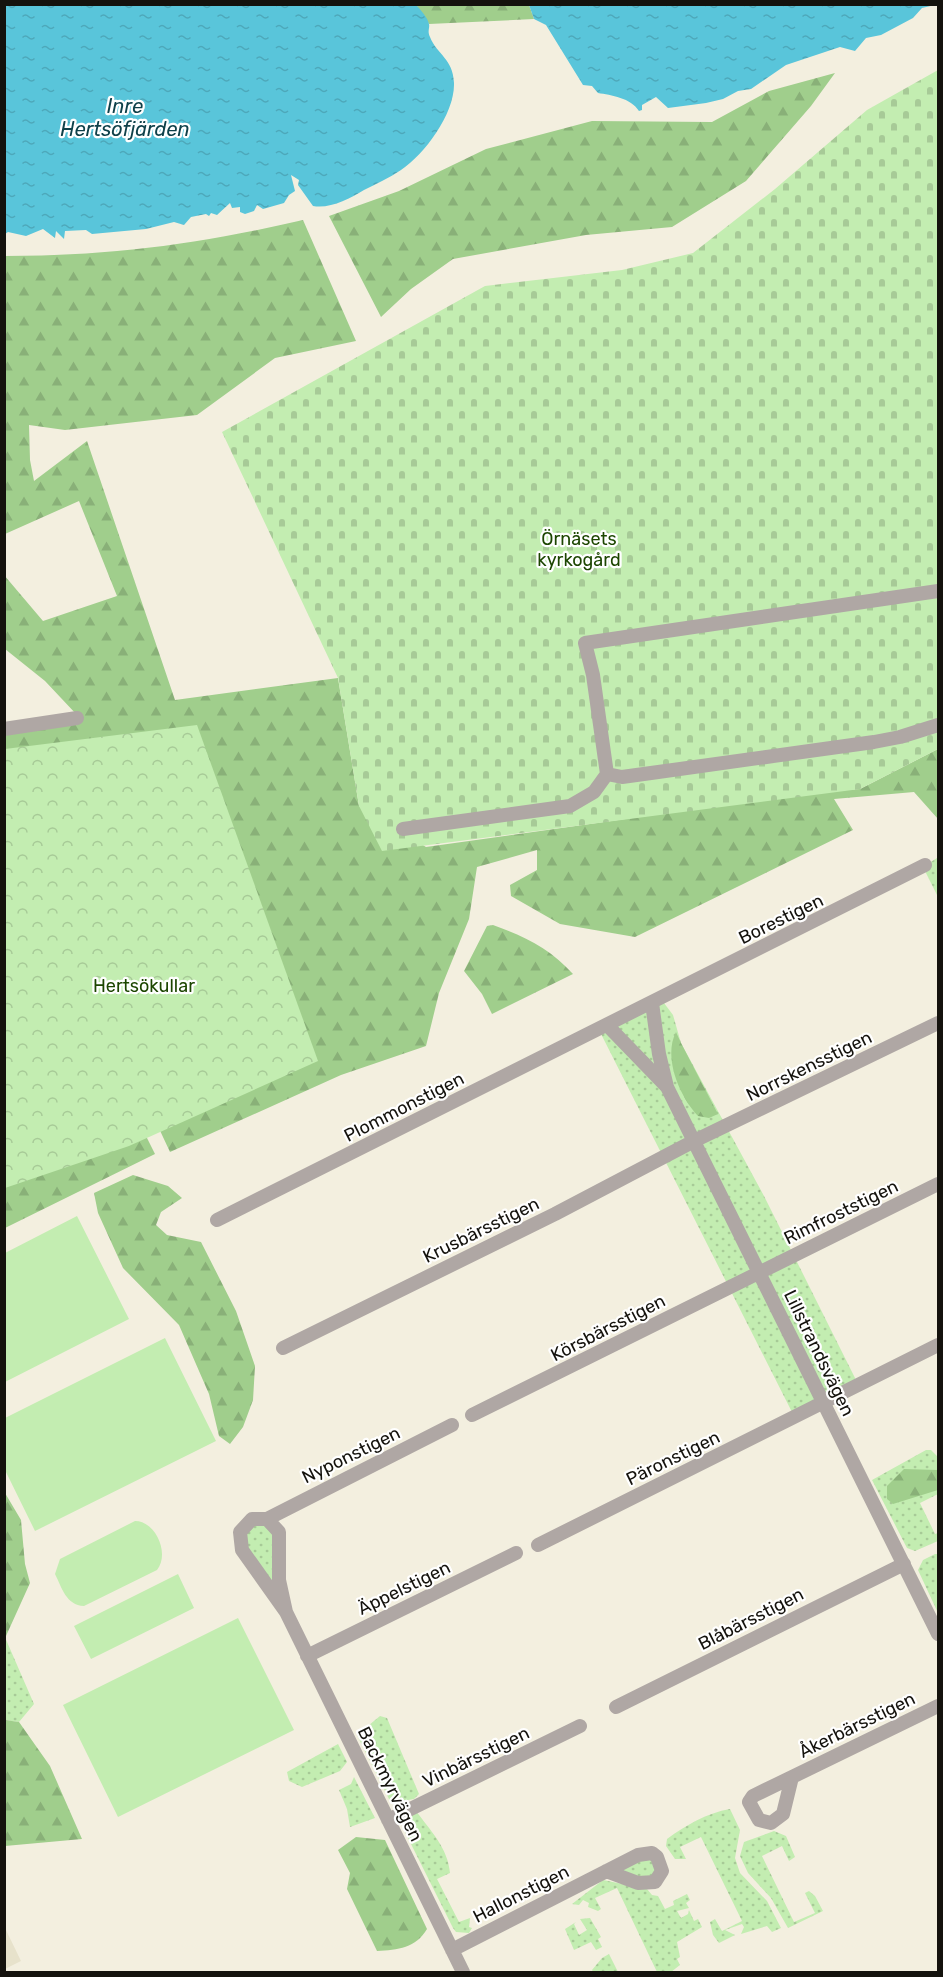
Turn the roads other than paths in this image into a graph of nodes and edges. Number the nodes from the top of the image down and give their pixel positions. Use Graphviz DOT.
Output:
graph roads {
  1 [pos="939,591"];
  2 [pos="77,718"];
  3 [pos="939,725"];
  4 [pos="4,729"];
  5 [pos="607,774"];
  6 [pos="403,829"];
  7 [pos="925,866"];
  8 [pos="652,1003"];
  9 [pos="939,1023"];
  10 [pos="607,1025"];
  11 [pos="667,1087"];
  12 [pos="694,1141"];
  13 [pos="939,1184"];
  14 [pos="217,1220"];
  15 [pos="759,1272"];
  16 [pos="939,1345"];
  17 [pos="283,1348"];
  18 [pos="824,1403"];
  19 [pos="472,1415"];
  20 [pos="452,1425"];
  21 [pos="267,1519"];
  22 [pos="538,1545"];
  23 [pos="516,1553"];
  24 [pos="904,1564"];
  25 [pos="286,1611"];
  26 [pos="939,1634"];
  27 [pos="307,1656"];
  28 [pos="939,1706"];
  29 [pos="616,1707"];
  30 [pos="580,1726"];
  31 [pos="792,1777"];
  32 [pos="388,1820"];
  33 [pos="606,1871"];
  34 [pos="452,1950"];
  35 [pos="463,1972"];
  1 -- 5 [label="street"];
  2 -- 4 [label="street"];
  3 -- 5 [label="street"];
  5 -- 6 [label="street"];
  7 -- 8 [label="street, Borestigen"];
  8 -- 10 [label="street"];
  8 -- 11 [label="street, Lillstrandsvägen"];
  9 -- 12 [label="street, Norrskensstigen"];
  10 -- 11 [label="street, Lillstrandsvägen"];
  10 -- 14 [label="street, Plommonstigen"];
  11 -- 12 [label="street, Lillstrandsvägen"];
  12 -- 15 [label="street, Lillstrandsvägen"];
  12 -- 17 [label="street, Krusbärsstigen"];
  13 -- 15 [label="street, Rimfroststigen"];
  15 -- 18 [label="street, Lillstrandsvägen"];
  15 -- 19 [label="street, Körsbärsstigen"];
  16 -- 18 [label="street, Päronstigen"];
  18 -- 22 [label="street, Päronstigen"];
  18 -- 24 [label="street, Lillstrandsvägen"];
  20 -- 21 [label="street, Nyponstigen"];
  21 -- 25 [label="street, Backmyrvägen"];
  21 -- 25 [label="street, Backmyrvägen"];
  23 -- 27 [label="street, Äppelstigen"];
  24 -- 26 [label="street, Lillstrandsvägen"];
  24 -- 29 [label="street, Blåbärsstigen"];
  25 -- 27 [label="street, Backmyrvägen"];
  27 -- 32 [label="street, Backmyrvägen"];
  28 -- 31 [label="street, Åkerbärsstigen"];
  30 -- 32 [label="street, Vinbärsstigen"];
  32 -- 34 [label="street, Backmyrvägen"];
  33 -- 34 [label="street, Hallonstigen"];
  34 -- 35 [label="street, Backmyrvägen"];
}
